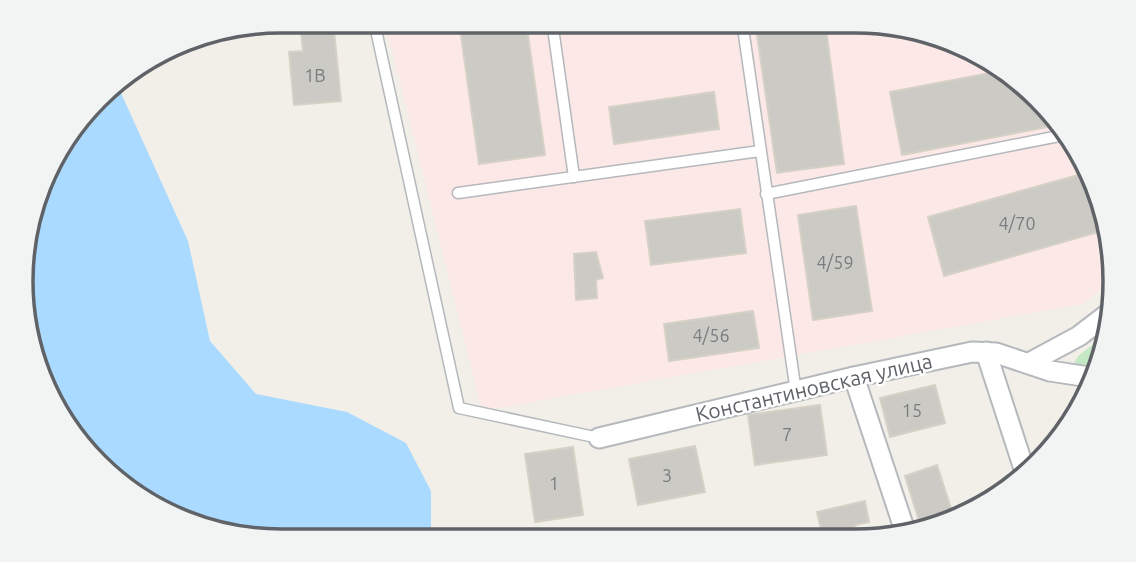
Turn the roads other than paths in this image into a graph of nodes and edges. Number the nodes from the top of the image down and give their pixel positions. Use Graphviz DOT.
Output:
graph roads {
  1 [pos="744,33"];
  2 [pos="377,34"];
  3 [pos="554,34"];
  4 [pos="1056,136"];
  5 [pos="760,151"];
  6 [pos="574,177"];
  7 [pos="458,193"];
  8 [pos="766,194"];
  9 [pos="1100,320"];
  10 [pos="986,352"];
  11 [pos="1029,363"];
  12 [pos="854,377"];
  13 [pos="1084,377"];
  14 [pos="796,392"];
  15 [pos="599,438"];
  16 [pos="1022,463"];
  17 [pos="903,524"];
  1 -- 5 [label="lane"];
  2 -- 15 [label="lane"];
  3 -- 6 [label="lane"];
  4 -- 8 [label="lane"];
  5 -- 6 [label="lane"];
  5 -- 8 [label="lane"];
  6 -- 7 [label="lane"];
  8 -- 14 [label="lane"];
  9 -- 11 [label="street"];
  10 -- 11 [label="street, Константиновская улица"];
  10 -- 12 [label="street, Константиновская улица"];
  10 -- 16 [label="street"];
  11 -- 13 [label="street, Константиновская улица"];
  12 -- 14 [label="street, Константиновская улица"];
  12 -- 17 [label="street"];
  14 -- 15 [label="street, Константиновская улица"];
}
